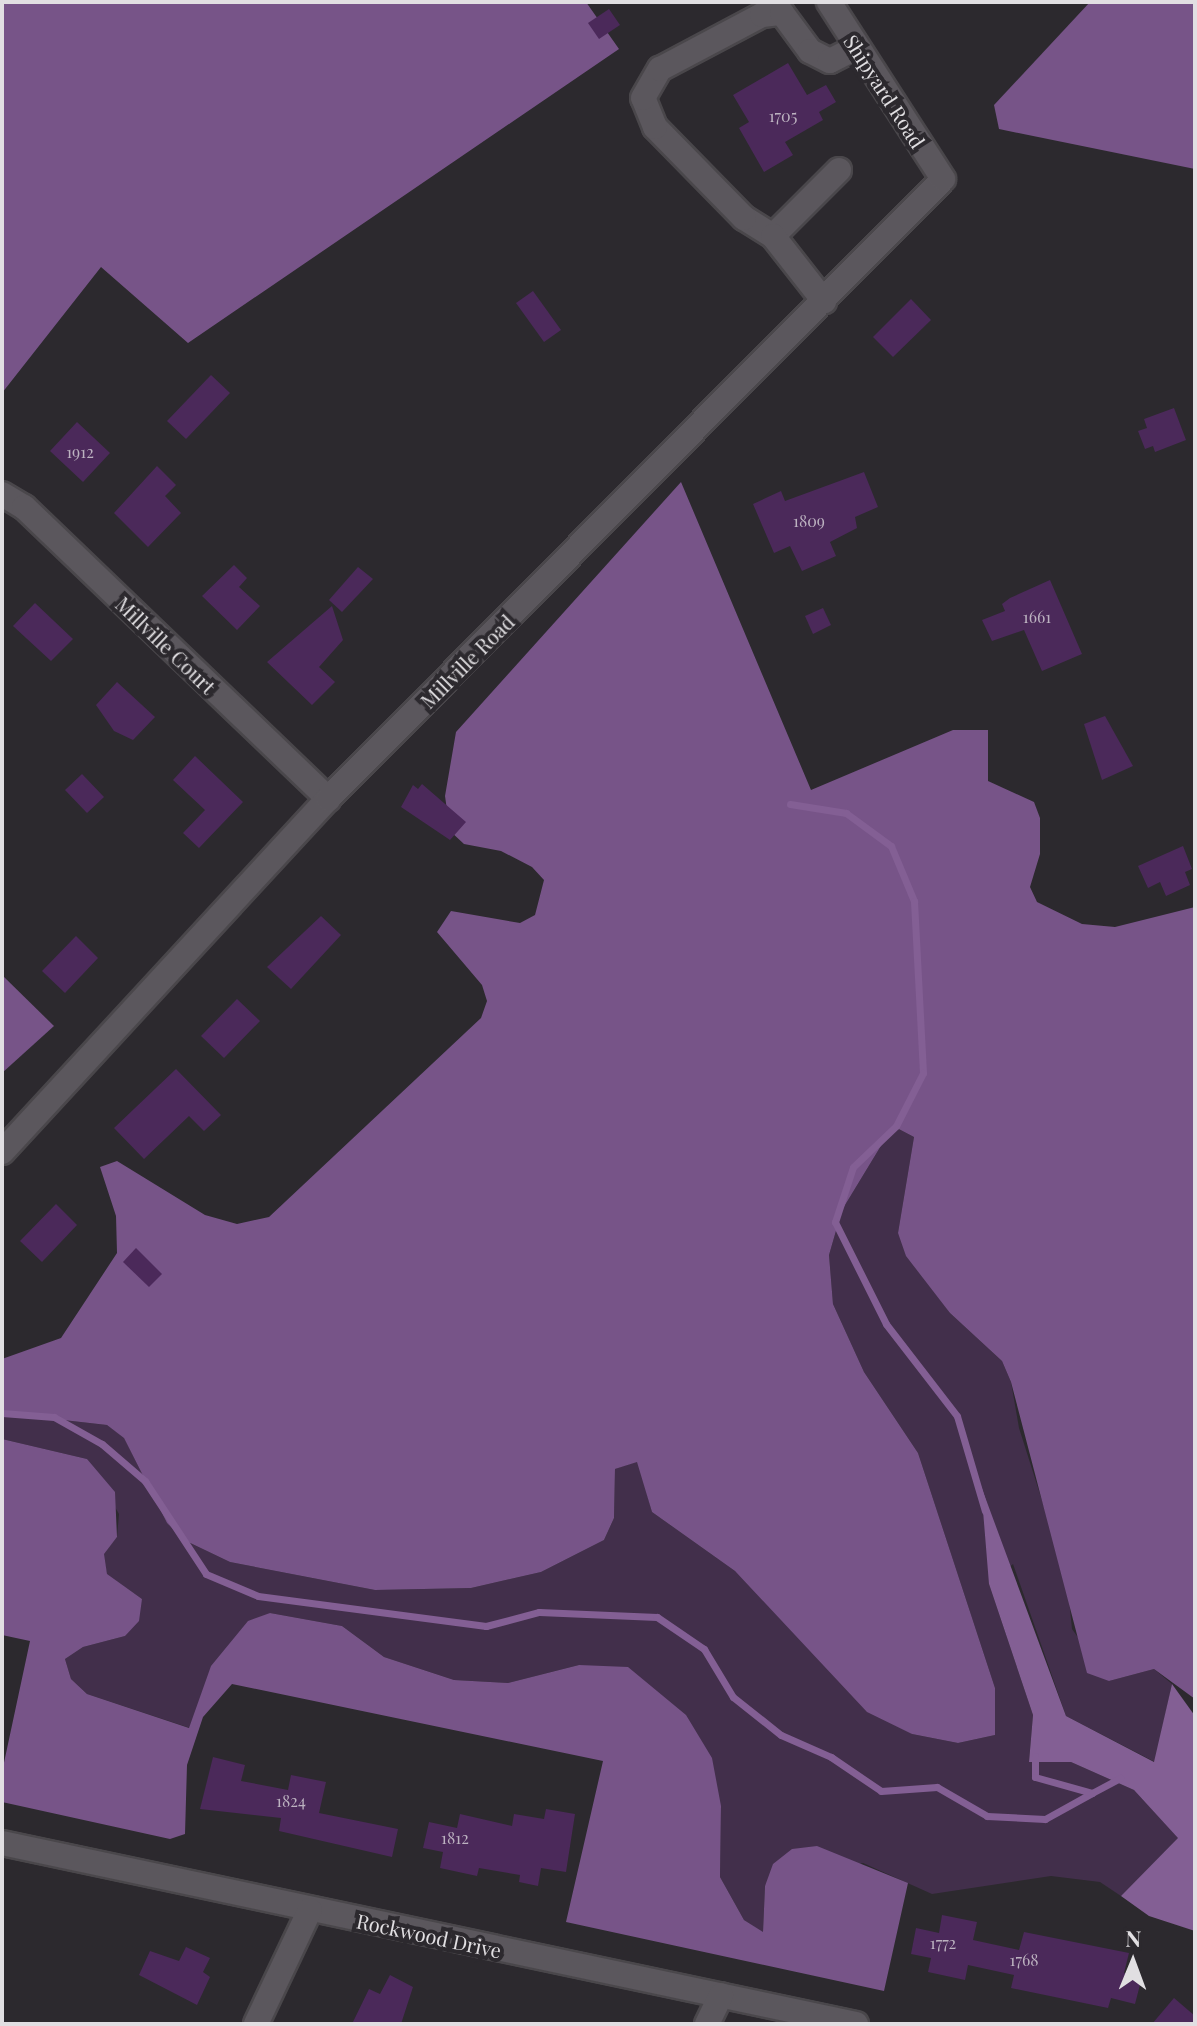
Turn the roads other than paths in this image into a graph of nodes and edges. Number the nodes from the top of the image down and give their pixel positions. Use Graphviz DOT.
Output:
graph roads {
  1 [pos="829,2"];
  2 [pos="857,47"];
  3 [pos="839,170"];
  4 [pos="943,179"];
  5 [pos="773,236"];
  6 [pos="824,301"];
  7 [pos="2,494"];
  8 [pos="328,799"];
  9 [pos="2,1152"];
  10 [pos="2,1843"];
  11 [pos="310,1910"];
  12 [pos="721,1995"];
  13 [pos="256,2024"];
  14 [pos="707,2024"];
  15 [pos="856,2024"];
  1 -- 2 [label="street, Shipyard Road"];
  2 -- 4 [label="street, Shipyard Road"];
  2 -- 5 [label="street"];
  3 -- 5 [label="street"];
  4 -- 6 [label="street, Millville Road"];
  5 -- 6 [label="street"];
  6 -- 8 [label="street, Millville Road"];
  7 -- 8 [label="street, Millville Court"];
  8 -- 9 [label="street, Millville Road"];
  10 -- 11 [label="street, Rockwood Drive"];
  11 -- 12 [label="street, Rockwood Drive"];
  11 -- 13 [label="street"];
  12 -- 14 [label="street"];
  12 -- 15 [label="street, Rockwood Drive"];
}
